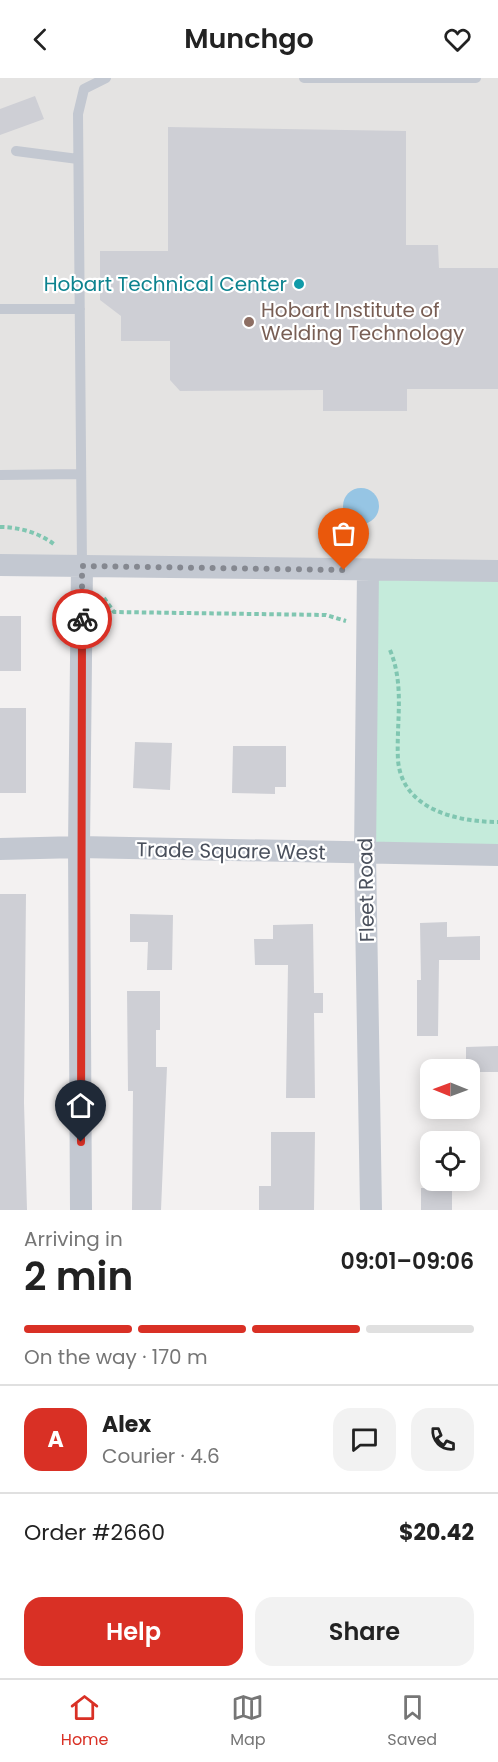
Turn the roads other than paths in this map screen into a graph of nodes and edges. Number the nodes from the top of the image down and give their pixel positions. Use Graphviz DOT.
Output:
graph roads {
  1 [pos="106,78"];
  2 [pos="304,78"];
  3 [pos="476,78"];
  4 [pos="16,151"];
  5 [pos="78,159"];
  6 [pos="0,309"];
  7 [pos="80,309"];
  8 [pos="81,474"];
  9 [pos="0,475"];
  10 [pos="0,565"];
  11 [pos="82,566"];
  12 [pos="368,570"];
  13 [pos="498,571"];
  14 [pos="79,847"];
  15 [pos="0,849"];
  16 [pos="364,855"];
  17 [pos="498,855"];
  18 [pos="81,1210"];
  19 [pos="371,1210"];
  1 -- 5 [label="lane"];
  2 -- 3 [label="lane"];
  4 -- 5 [label="lane"];
  5 -- 7 [label="lane"];
  6 -- 7 [label="lane"];
  7 -- 8 [label="lane"];
  8 -- 9 [label="lane"];
  8 -- 11 [label="lane"];
  10 -- 11 [label="street"];
  11 -- 12 [label="street"];
  11 -- 14 [label="street"];
  12 -- 13 [label="street"];
  12 -- 16 [label="street, Fleet Road"];
  14 -- 15 [label="street, Trade Square West"];
  14 -- 16 [label="street, Trade Square West"];
  14 -- 18 [label="street"];
  16 -- 17 [label="street, Trade Square West"];
  16 -- 19 [label="street, Fleet Road"];
}
